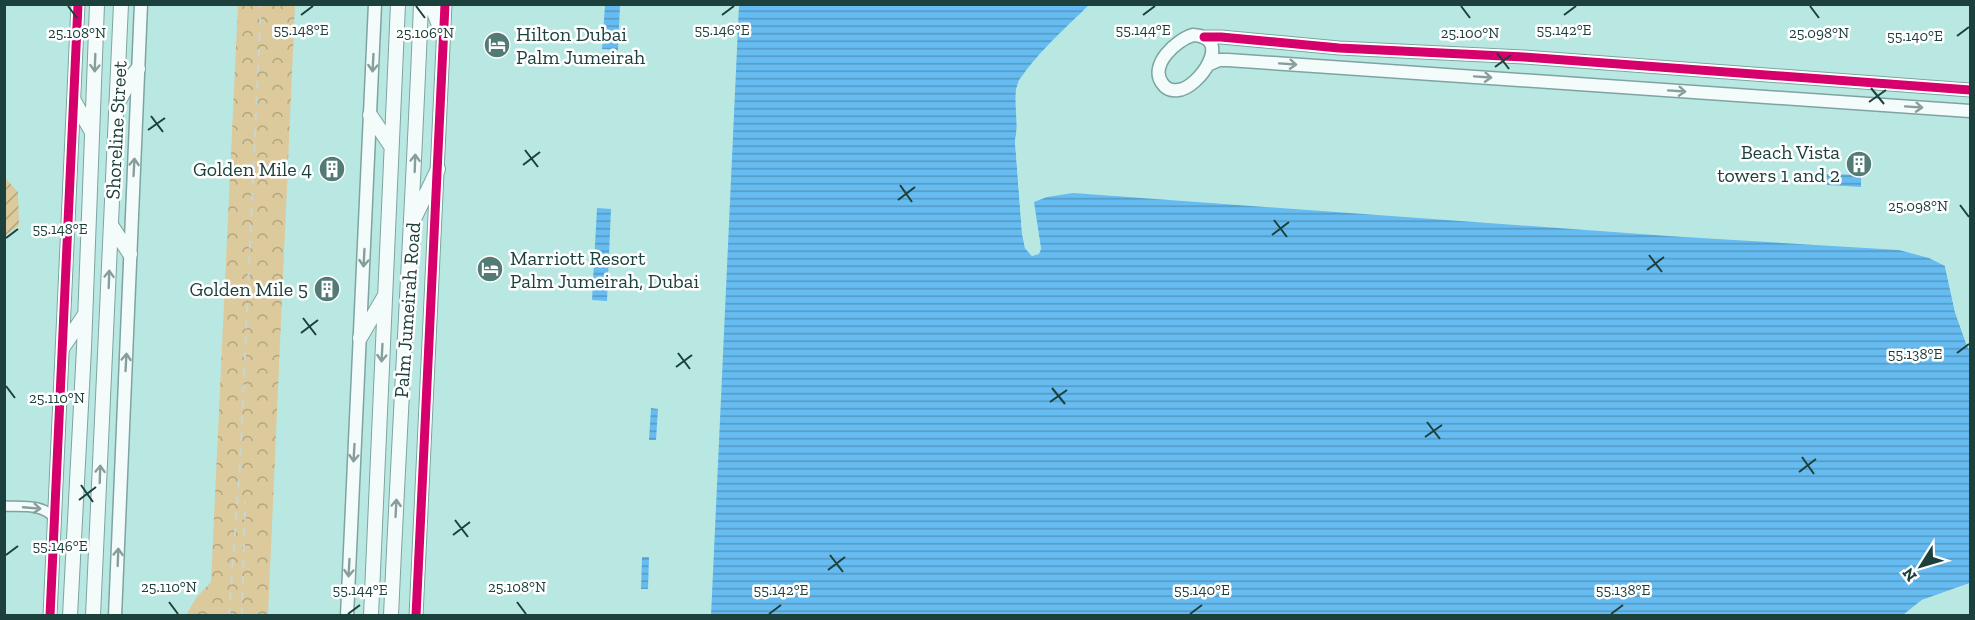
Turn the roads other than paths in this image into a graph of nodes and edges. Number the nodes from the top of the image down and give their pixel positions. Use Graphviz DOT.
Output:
graph roads {
  1 [pos="78,4"];
  2 [pos="98,4"];
  3 [pos="122,4"];
  4 [pos="141,4"];
  5 [pos="375,4"];
  6 [pos="398,4"];
  7 [pos="422,4"];
  8 [pos="431,4"];
  9 [pos="445,4"];
  10 [pos="443,36"];
  11 [pos="1204,38"];
  12 [pos="1297,43"];
  13 [pos="1266,62"];
  14 [pos="1584,62"];
  15 [pos="1210,64"];
  16 [pos="138,69"];
  17 [pos="1456,75"];
  18 [pos="1515,79"];
  19 [pos="1547,82"];
  20 [pos="1861,83"];
  21 [pos="1442,84"];
  22 [pos="1971,90"];
  23 [pos="1559,92"];
  24 [pos="74,101"];
  25 [pos="1834,101"];
  26 [pos="118,103"];
  27 [pos="1971,111"];
  28 [pos="370,115"];
  29 [pos="92,132"];
  30 [pos="391,146"];
  31 [pos="438,169"];
  32 [pos="412,221"];
  33 [pos="111,225"];
  34 [pos="130,254"];
  35 [pos="385,295"];
  36 [pos="84,316"];
  37 [pos="360,338"];
  38 [pos="63,347"];
  39 [pos="4,506"];
  40 [pos="55,519"];
  41 [pos="50,615"];
  42 [pos="70,615"];
  43 [pos="93,615"];
  44 [pos="115,615"];
  45 [pos="346,615"];
  46 [pos="371,615"];
  47 [pos="391,615"];
  48 [pos="416,615"];
  1 -- 24 [label="street"];
  2 -- 29 [label="main road, Shoreline Street, one-way"];
  3 -- 26 [label="main road, Shoreline Street"];
  4 -- 16 [label="street"];
  5 -- 28 [label="street, one-way"];
  6 -- 30 [label="main road, Palm Jumeirah Road"];
  32 -- 7 [label="main road, Palm Jumeirah Road, one-way"];
  8 -- 10 [label="main road"];
  9 -- 10 [label="street"];
  10 -- 31 [label="street"];
  11 -- 12 [label="street"];
  11 -- 15 [label="street"];
  11 -- 15 [label="street"];
  12 -- 13 [label="street"];
  12 -- 14 [label="street"];
  13 -- 15 [label="street"];
  13 -- 17 [label="street, one-way"];
  14 -- 18 [label="street"];
  14 -- 20 [label="street"];
  16 -- 26 [label="main road"];
  34 -- 16 [label="street, one-way"];
  17 -- 18 [label="street, one-way"];
  17 -- 21 [label="street"];
  18 -- 19 [label="street"];
  19 -- 23 [label="street"];
  19 -- 25 [label="street, one-way"];
  20 -- 22 [label="street"];
  20 -- 25 [label="street"];
  24 -- 29 [label="main road"];
  24 -- 38 [label="street"];
  25 -- 27 [label="street, one-way"];
  26 -- 33 [label="main road, Shoreline Street"];
  28 -- 30 [label="main road"];
  28 -- 37 [label="street, one-way"];
  29 -- 36 [label="main road, Shoreline Street"];
  30 -- 35 [label="main road, Palm Jumeirah Road"];
  31 -- 32 [label="main road"];
  31 -- 48 [label="street"];
  47 -- 32 [label="main road, Palm Jumeirah Road, one-way"];
  33 -- 34 [label="main road"];
  43 -- 33 [label="main road, Shoreline Street, one-way"];
  44 -- 34 [label="street, one-way"];
  35 -- 37 [label="main road"];
  35 -- 46 [label="main road, Palm Jumeirah Road, one-way"];
  36 -- 38 [label="main road"];
  36 -- 42 [label="main road, Shoreline Street"];
  37 -- 45 [label="street, one-way"];
  38 -- 40 [label="street"];
  39 -- 40 [label="street, one-way"];
  40 -- 41 [label="street"];
}
